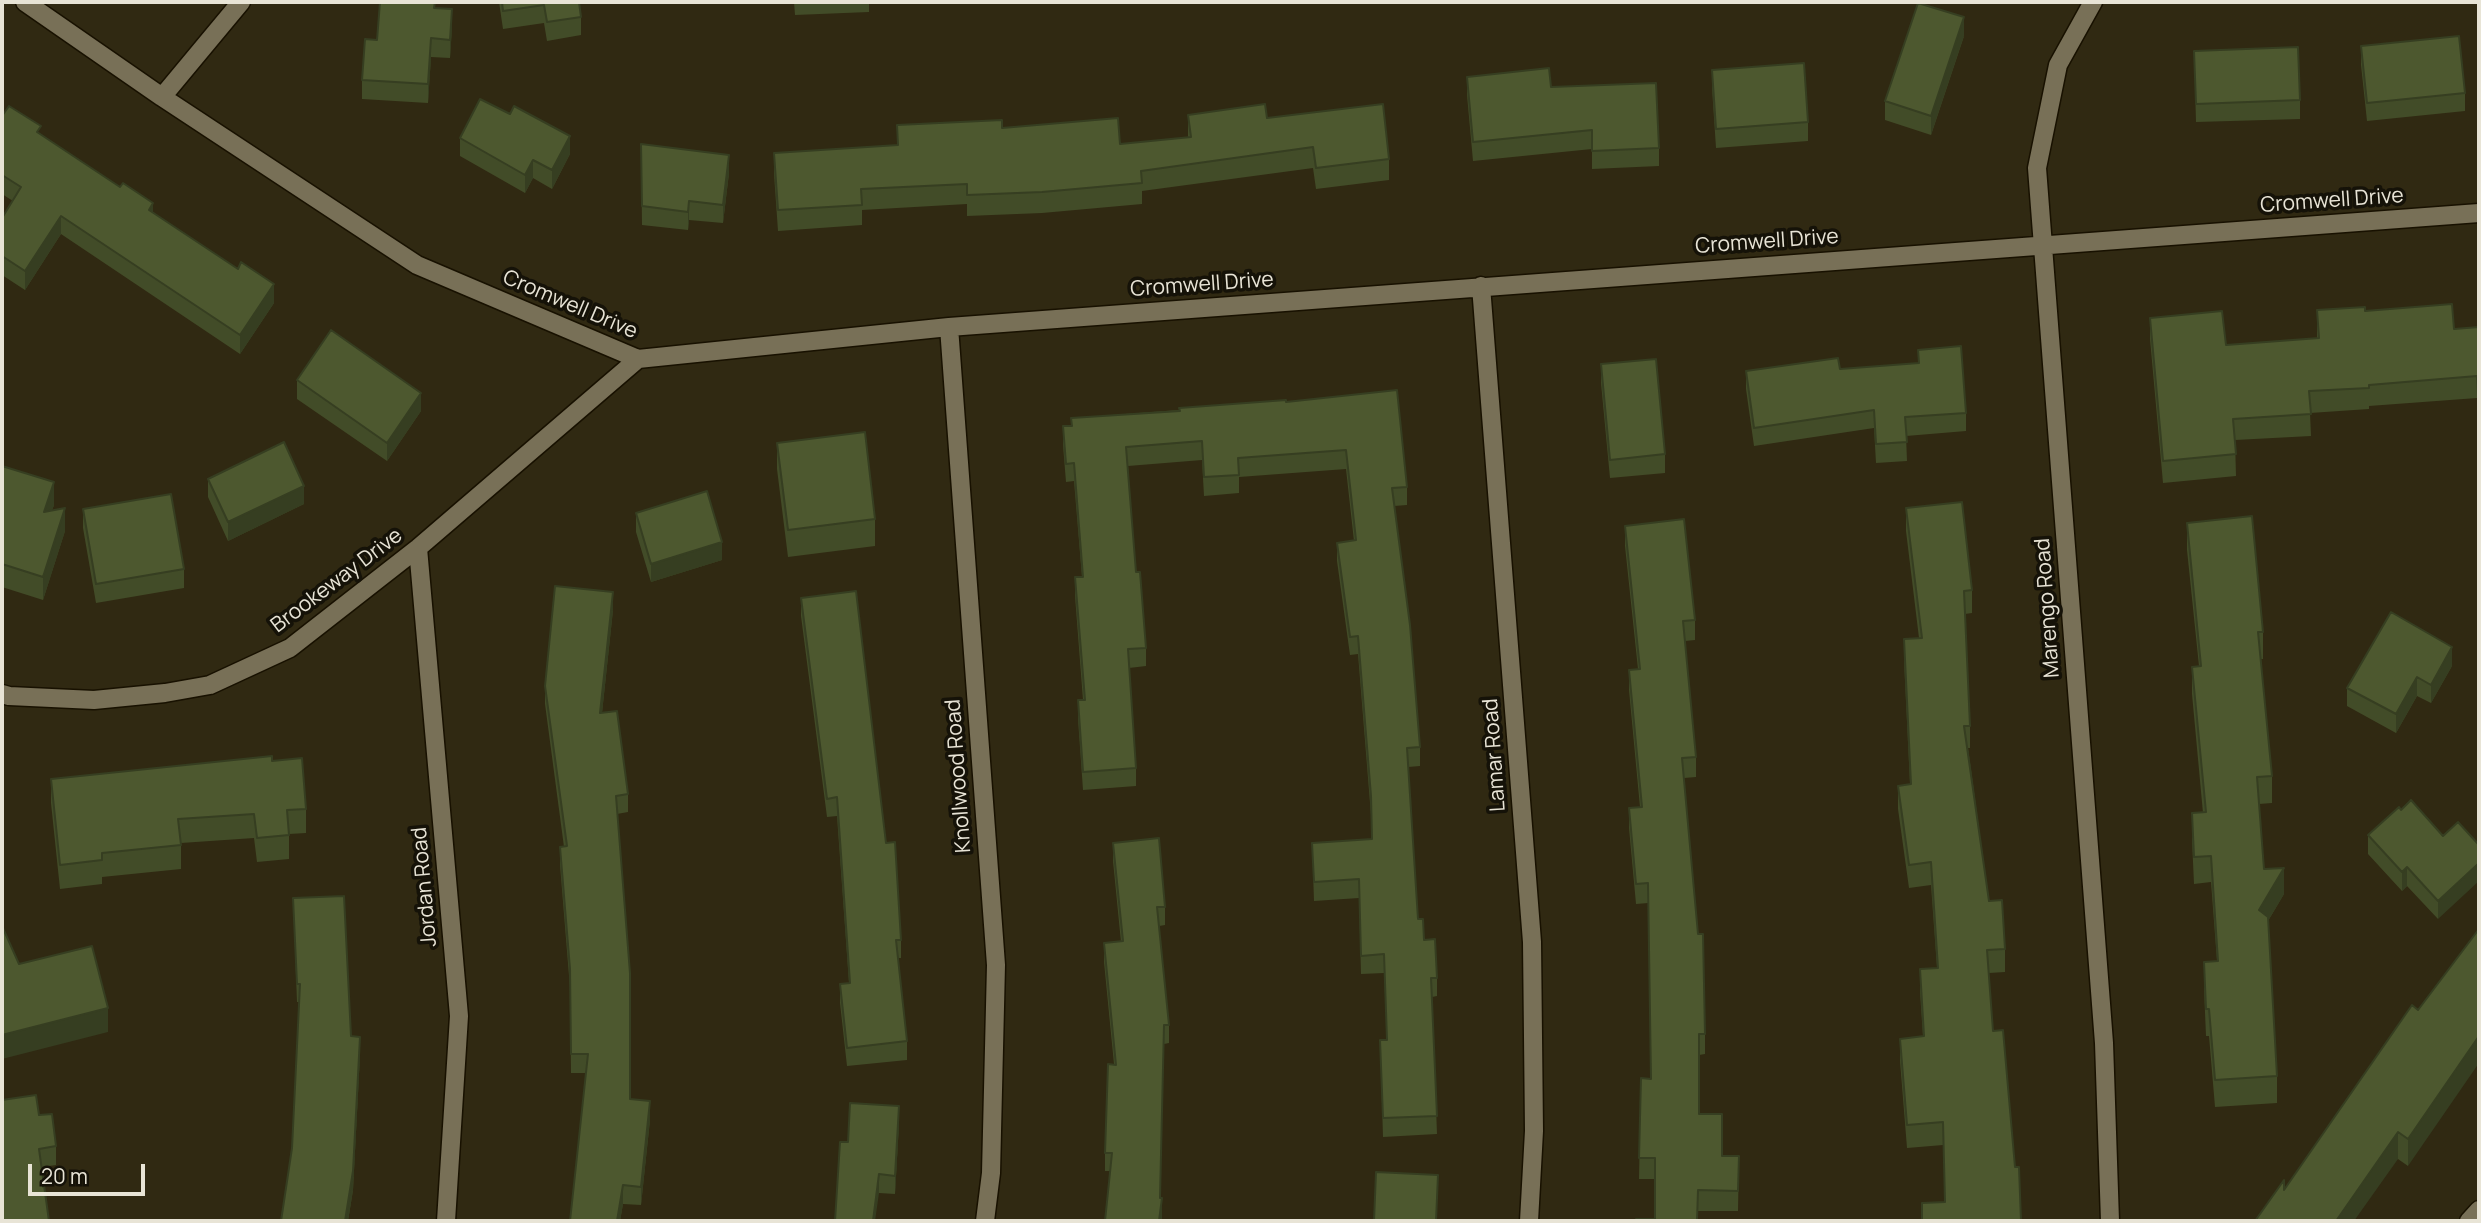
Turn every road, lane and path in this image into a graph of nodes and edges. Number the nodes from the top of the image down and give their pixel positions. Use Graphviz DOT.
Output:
graph roads {
  1 [pos="25,2"];
  2 [pos="241,2"];
  3 [pos="2094,2"];
  4 [pos="162,97"];
  5 [pos="2479,213"];
  6 [pos="2043,244"];
  7 [pos="1481,286"];
  8 [pos="949,327"];
  9 [pos="638,359"];
  10 [pos="418,548"];
  11 [pos="2,694"];
  12 [pos="2479,1210"];
  13 [pos="446,1221"];
  14 [pos="985,1221"];
  15 [pos="1529,1221"];
  16 [pos="2110,1221"];
  17 [pos="2469,1221"];
  1 -- 4 [label="street, Cromwell Drive"];
  2 -- 4 [label="street"];
  3 -- 6 [label="street, Marengo Road"];
  4 -- 9 [label="street, Cromwell Drive"];
  5 -- 6 [label="street, Cromwell Drive"];
  6 -- 7 [label="street, Cromwell Drive"];
  6 -- 16 [label="street, Marengo Road"];
  7 -- 8 [label="street, Cromwell Drive"];
  7 -- 15 [label="street, Lamar Road"];
  8 -- 9 [label="street, Cromwell Drive"];
  8 -- 14 [label="street, Knollwood Road"];
  9 -- 10 [label="street, Brookeway Drive"];
  10 -- 11 [label="street, Brookeway Drive"];
  10 -- 13 [label="street, Jordan Road"];
  12 -- 17 [label="street"];
}
